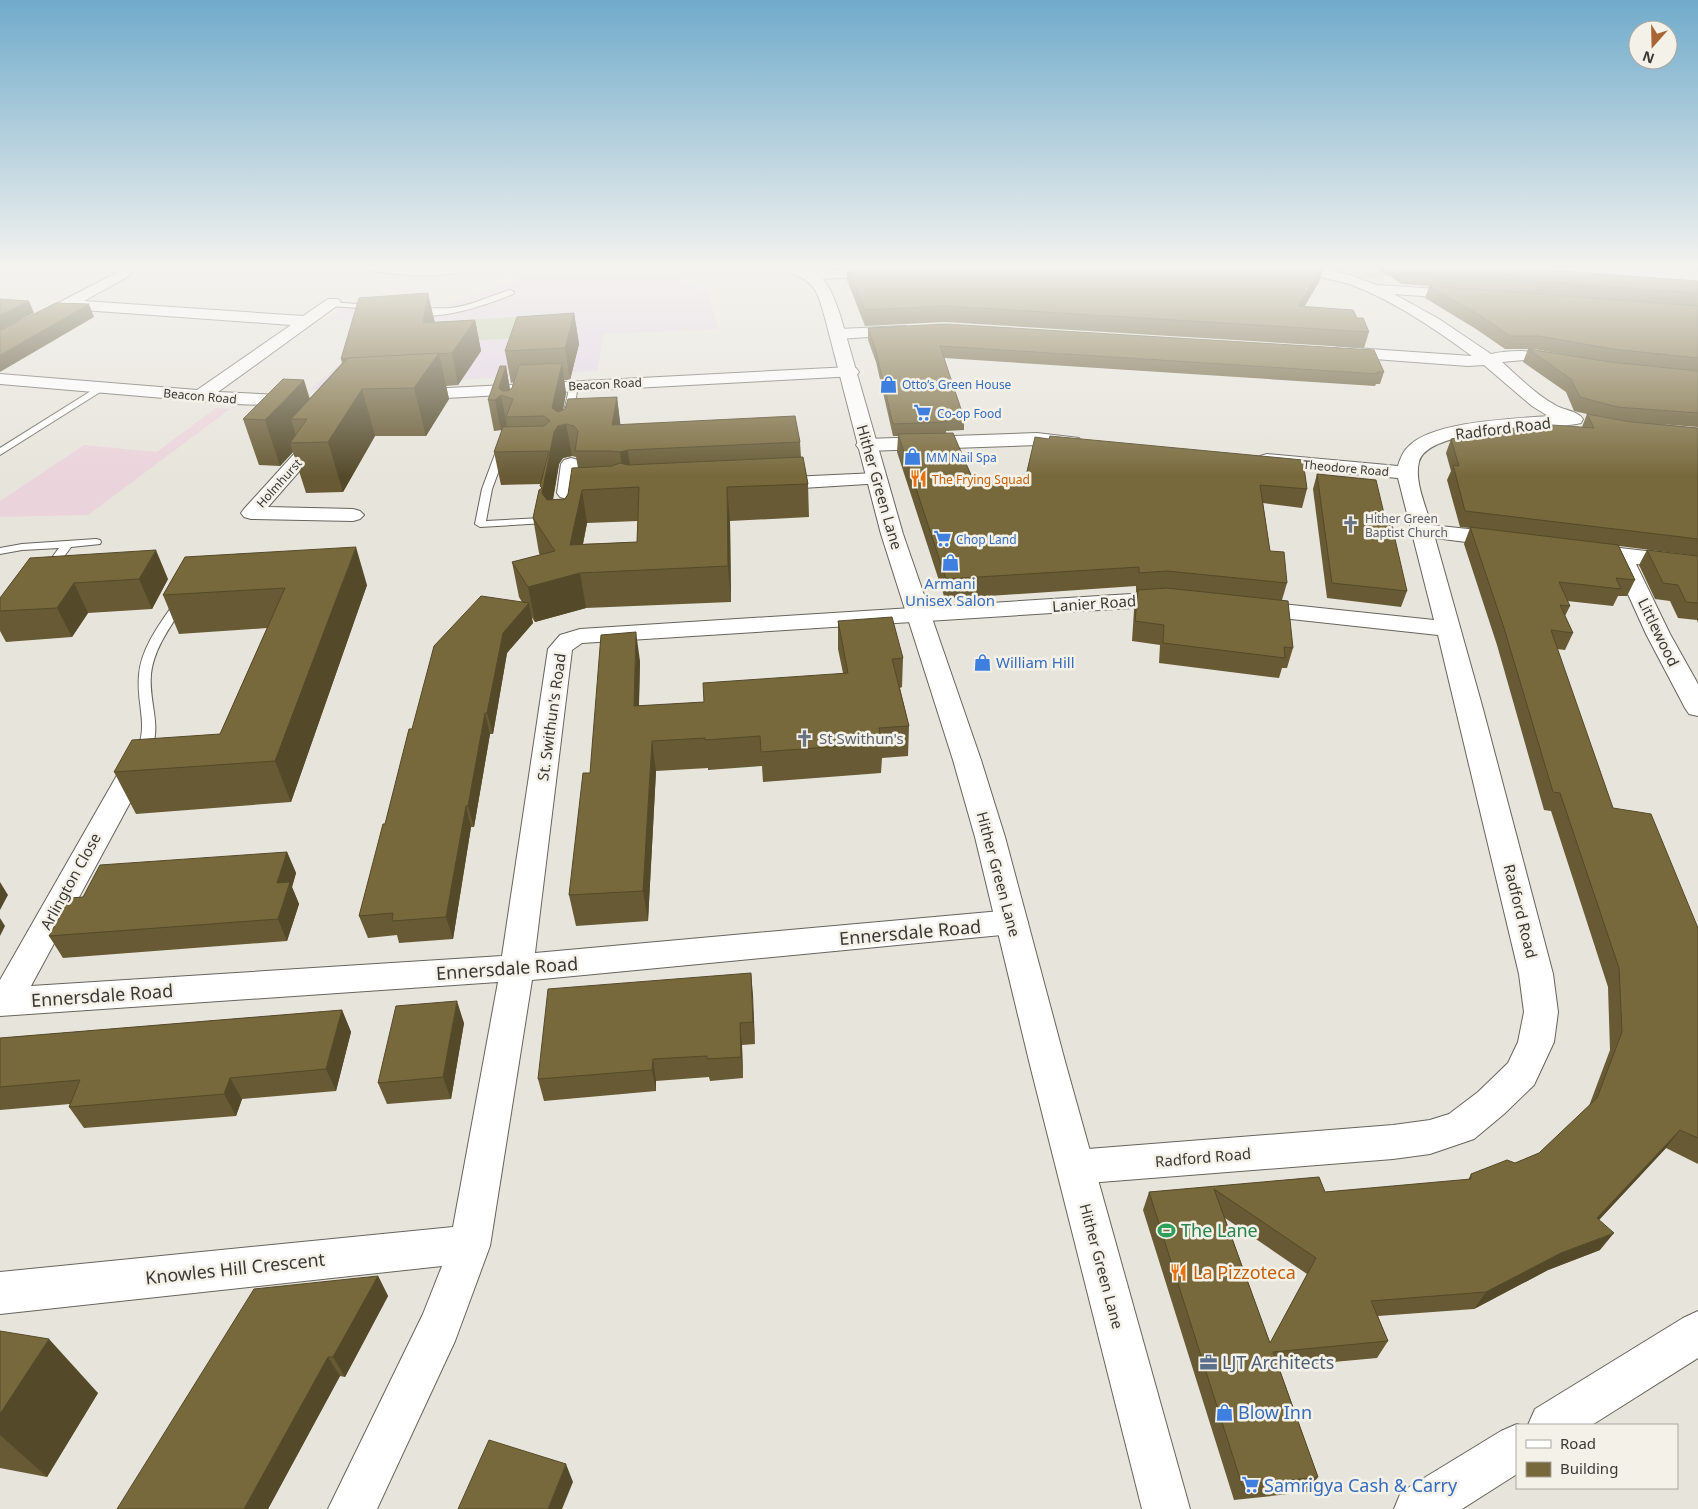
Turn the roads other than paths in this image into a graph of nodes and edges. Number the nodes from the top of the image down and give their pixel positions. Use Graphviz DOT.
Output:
graph roads {
  1 [pos="284,336"];
  2 [pos="840,336"];
  3 [pos="1453,336"];
  4 [pos="1324,351"];
  5 [pos="1488,360"];
  6 [pos="1577,364"];
  7 [pos="850,372"];
  8 [pos="0,378"];
  9 [pos="574,385"];
  10 [pos="102,387"];
  11 [pos="201,396"];
  12 [pos="392,396"];
  13 [pos="318,400"];
  14 [pos="1570,419"];
  15 [pos="336,420"];
  16 [pos="1590,423"];
  17 [pos="565,430"];
  18 [pos="505,438"];
  19 [pos="1094,444"];
  20 [pos="866,445"];
  21 [pos="0,452"];
  22 [pos="1250,458"];
  23 [pos="571,464"];
  24 [pos="1407,474"];
  25 [pos="876,479"];
  26 [pos="749,485"];
  27 [pos="572,498"];
  28 [pos="353,515"];
  29 [pos="541,521"];
  30 [pos="1422,530"];
  31 [pos="96,542"];
  32 [pos="1526,543"];
  33 [pos="68,544"];
  34 [pos="1564,548"];
  35 [pos="0,550"];
  36 [pos="1621,555"];
  37 [pos="1698,564"];
  38 [pos="39,582"];
  39 [pos="184,596"];
  40 [pos="1198,603"];
  41 [pos="1234,606"];
  42 [pos="919,615"];
  43 [pos="1448,629"];
  44 [pos="1698,708"];
  45 [pos="138,762"];
  46 [pos="1012,922"];
  47 [pos="517,968"];
  48 [pos="2,1002"];
  49 [pos="1075,1167"];
  50 [pos="470,1246"];
  51 [pos="0,1293"];
  52 [pos="1698,1333"];
  53 [pos="1554,1424"];
  54 [pos="1516,1448"];
  55 [pos="352,1509"];
  56 [pos="1166,1509"];
  57 [pos="1418,1509"];
  1 -- 11 [label="street"];
  2 -- 7 [label="street, Hither Green Lane"];
  3 -- 5 [label="street"];
  4 -- 5 [label="street"];
  5 -- 6 [label="street"];
  5 -- 14 [label="street"];
  7 -- 9 [label="street, Beacon Road"];
  7 -- 20 [label="street, Hither Green Lane"];
  8 -- 10 [label="street, Beacon Road"];
  9 -- 12 [label="street, Beacon Road"];
  9 -- 17 [label="lane"];
  10 -- 11 [label="street, Beacon Road"];
  10 -- 21 [label="lane"];
  11 -- 13 [label="street, Beacon Road"];
  14 -- 16 [label="street"];
  14 -- 24 [label="street, Radford Road"];
  15 -- 28 [label="street, Holmhurst"];
  18 -- 29 [label="lane"];
  19 -- 20 [label="street"];
  20 -- 25 [label="street, Hither Green Lane"];
  22 -- 24 [label="street, Theodore Road"];
  23 -- 27 [label="street"];
  24 -- 30 [label="street, Radford Road"];
  25 -- 26 [label="street"];
  25 -- 42 [label="street, Hither Green Lane"];
  30 -- 32 [label="street"];
  30 -- 43 [label="street, Radford Road"];
  31 -- 33 [label="lane"];
  33 -- 35 [label="lane"];
  33 -- 38 [label="lane"];
  34 -- 36 [label="street"];
  36 -- 37 [label="street"];
  36 -- 44 [label="street, Littlewood"];
  39 -- 45 [label="lane"];
  40 -- 42 [label="street, Lanier Road"];
  41 -- 43 [label="street"];
  42 -- 46 [label="street, Hither Green Lane"];
  42 -- 47 [label="street, St. Swithun's Road"];
  43 -- 49 [label="street, Radford Road"];
  45 -- 48 [label="street, Arlington Close"];
  46 -- 47 [label="street, Ennersdale Road"];
  46 -- 49 [label="street, Hither Green Lane"];
  47 -- 48 [label="street, Ennersdale Road"];
  47 -- 50 [label="street"];
  49 -- 56 [label="street, Hither Green Lane"];
  50 -- 51 [label="street, Knowles Hill Crescent"];
  50 -- 55 [label="street"];
  52 -- 53 [label="street"];
  54 -- 57 [label="street"];
}
